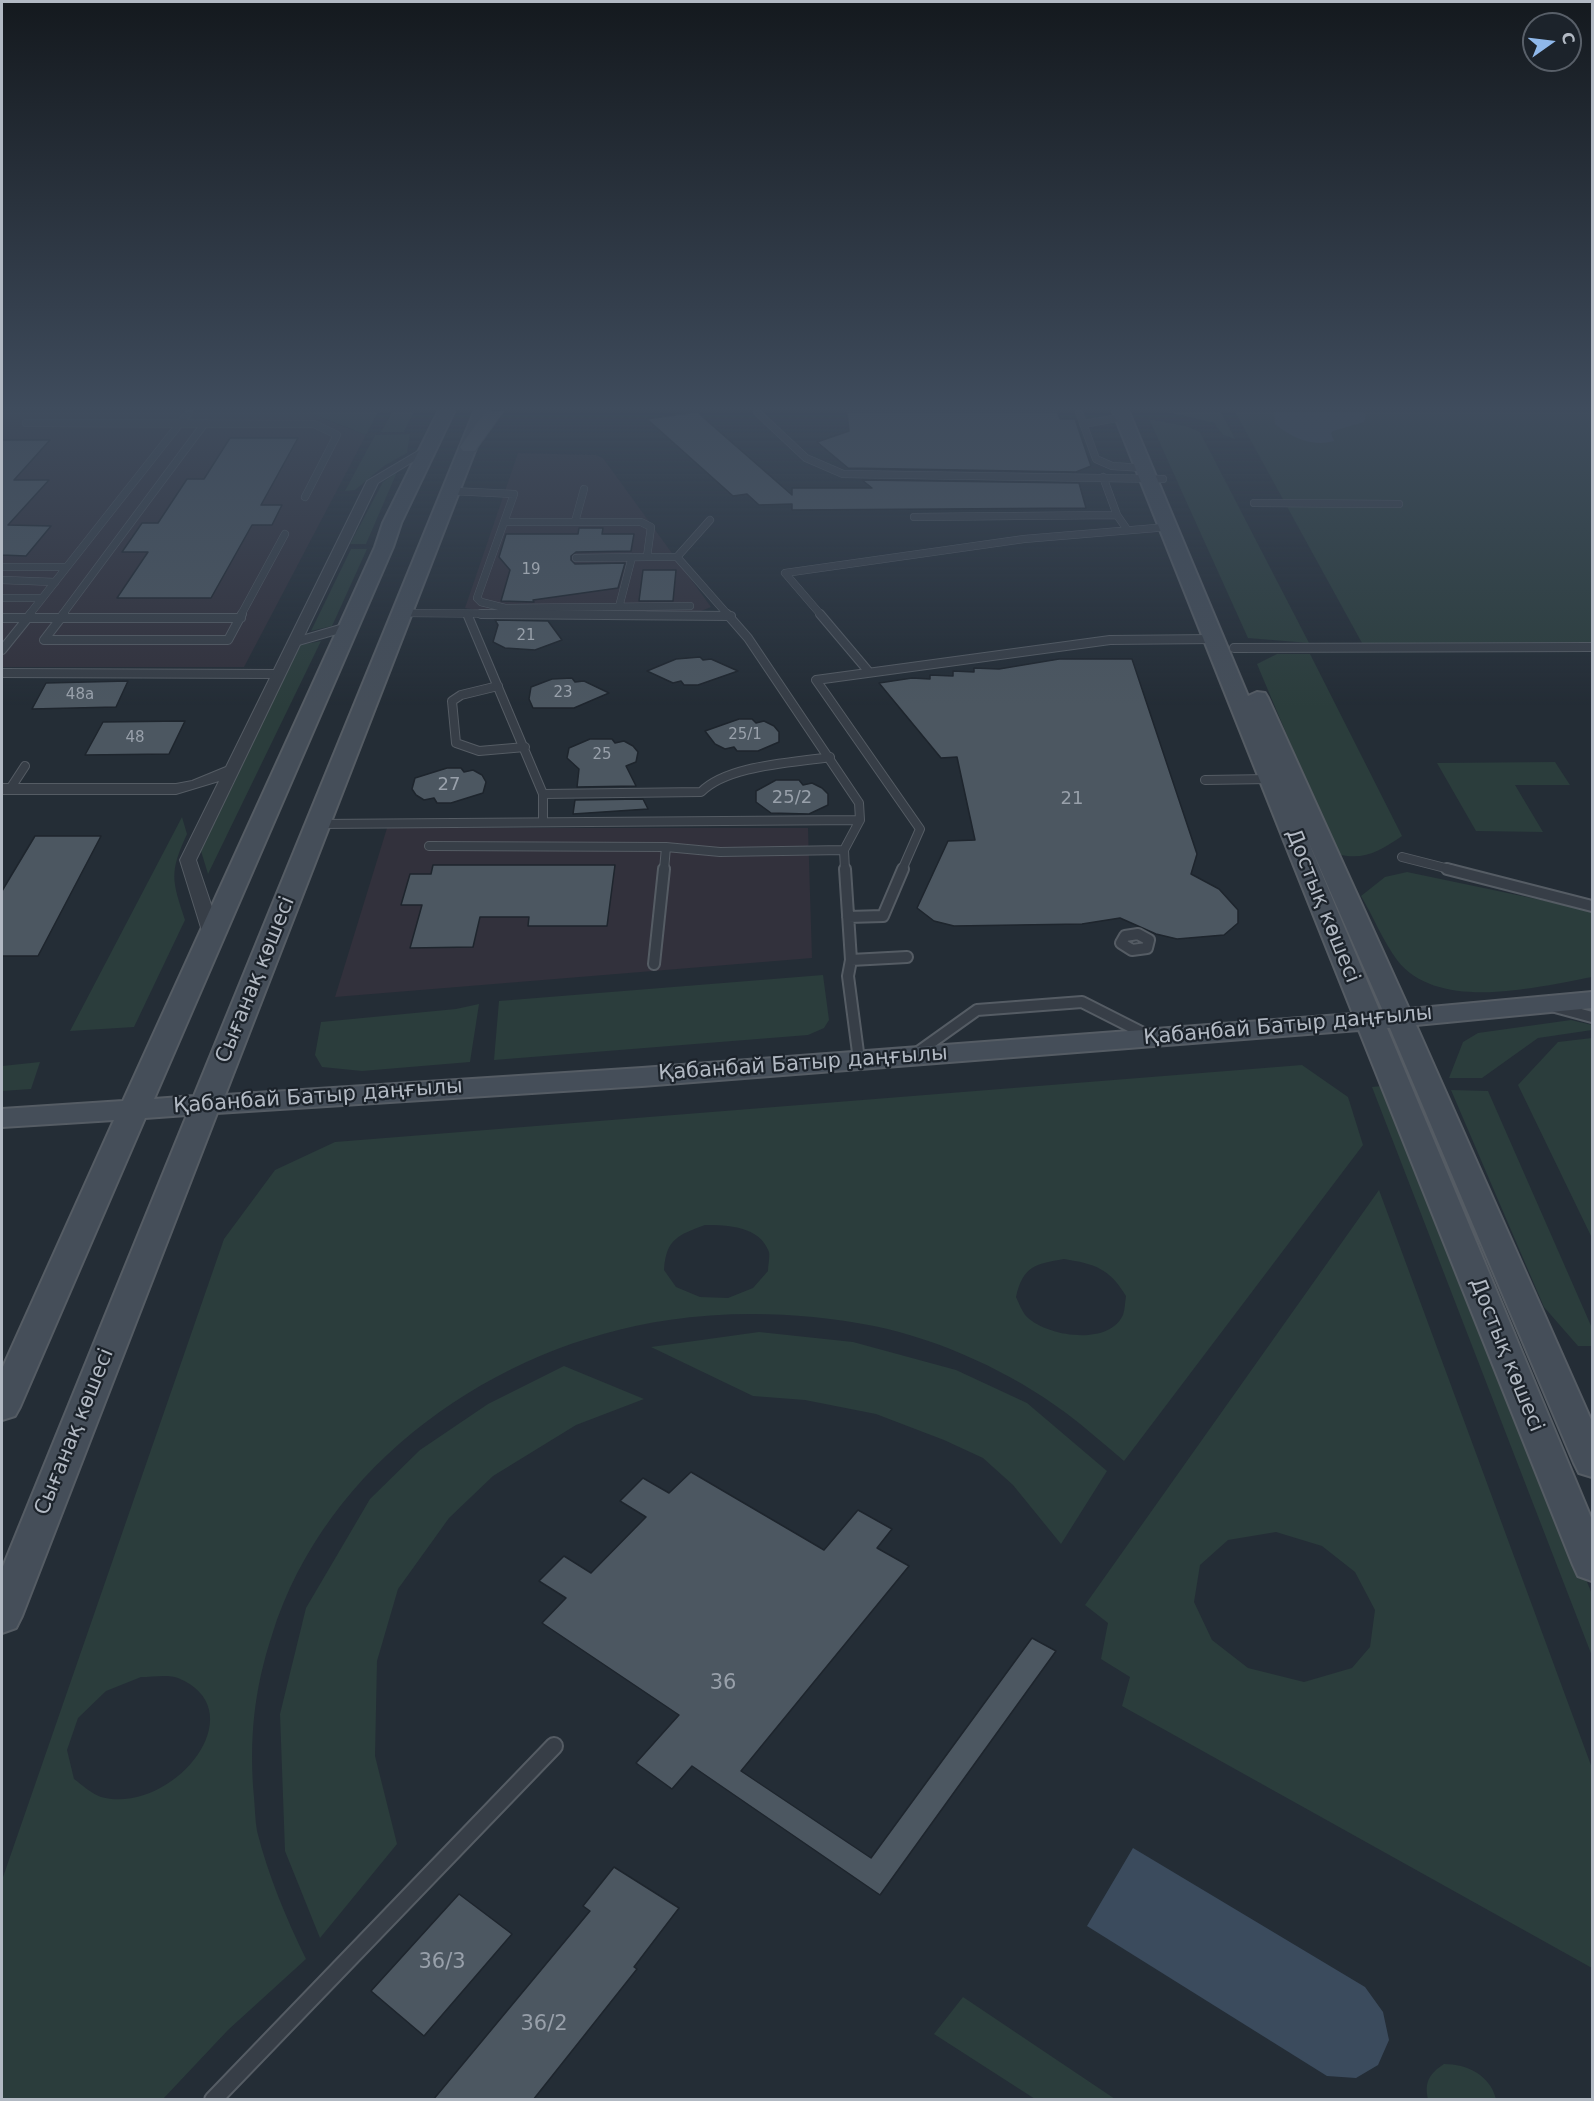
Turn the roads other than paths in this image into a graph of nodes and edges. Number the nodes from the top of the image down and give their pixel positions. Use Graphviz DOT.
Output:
graph roads {
  1 [pos="111,510"];
  2 [pos="140,510"];
  3 [pos="359,510"];
  4 [pos="398,510"];
  5 [pos="442,510"];
  6 [pos="508,510"];
  7 [pos="578,510"];
  8 [pos="1115,510"];
  9 [pos="1163,510"];
  10 [pos="1167,510"];
  11 [pos="1117,515"];
  12 [pos="914,517"];
  13 [pos="710,520"];
  14 [pos="392,522"];
  15 [pos="504,522"];
  16 [pos="575,522"];
  17 [pos="436,524"];
  18 [pos="1168,527"];
  19 [pos="1126,528"];
  20 [pos="285,534"];
  21 [pos="632,557"];
  22 [pos="647,557"];
  23 [pos="677,557"];
  24 [pos="576,558"];
  25 [pos="2,567"];
  26 [pos="66,567"];
  27 [pos="396,568"];
  28 [pos="2,580"];
  29 [pos="55,582"];
  30 [pos="2,598"];
  31 [pos="42,598"];
  32 [pos="690,606"];
  33 [pos="619,607"];
  34 [pos="402,614"];
  35 [pos="468,616"];
  36 [pos="731,616"];
  37 [pos="2,618"];
  38 [pos="26,618"];
  39 [pos="60,618"];
  40 [pos="241,618"];
  41 [pos="347,627"];
  42 [pos="2,638"];
  43 [pos="10,638"];
  44 [pos="295,642"];
  45 [pos="1224,643"];
  46 [pos="1593,647"];
  47 [pos="2,650"];
  48 [pos="869,672"];
  49 [pos="2,673"];
  50 [pos="279,674"];
  51 [pos="498,686"];
  52 [pos="525,747"];
  53 [pos="830,757"];
  54 [pos="25,766"];
  55 [pos="232,770"];
  56 [pos="1270,779"];
  57 [pos="1205,780"];
  58 [pos="6,789"];
  59 [pos="168,789"];
  60 [pos="543,794"];
  61 [pos="860,820"];
  62 [pos="207,821"];
  63 [pos="543,822"];
  64 [pos="318,825"];
  65 [pos="429,846"];
  66 [pos="666,847"];
  67 [pos="844,850"];
  68 [pos="1402,857"];
  69 [pos="1593,906"];
  70 [pos="848,917"];
  71 [pos="212,934"];
  72 [pos="906,957"];
  73 [pos="851,960"];
  74 [pos="654,964"];
  75 [pos="1593,1000"];
  76 [pos="1546,1005"];
  77 [pos="1593,1017"];
  78 [pos="1385,1019"];
  79 [pos="1152,1037"];
  80 [pos="912,1056"];
  81 [pos="859,1060"];
  82 [pos="207,1104"];
  83 [pos="135,1109"];
  84 [pos="5,1118"];
  85 [pos="2,1407"];
  86 [pos="1593,1463"];
  87 [pos="1593,1565"];
  88 [pos="2,1616"];
  89 [pos="554,1746"];
  90 [pos="213,2100"];
  1 -- 26 [label="lane"];
  2 -- 39 [label="lane"];
  3 -- 44 [label="street"];
  4 -- 14 [label="main road, Сығанақ көшесі"];
  5 -- 17 [label="main road, Сығанақ көшесі"];
  6 -- 15 [label="lane"];
  7 -- 16 [label="lane"];
  8 -- 11 [label="lane"];
  9 -- 18 [label="main road, Достық көшесі"];
  10 -- 45 [label="main road, Достық көшесі"];
  11 -- 12 [label="lane"];
  11 -- 19 [label="lane"];
  13 -- 23 [label="lane"];
  14 -- 17 [label="main road"];
  14 -- 27 [label="main road, Сығанақ көшесі"];
  15 -- 16 [label="lane"];
  15 -- 33 [label="lane"];
  16 -- 22 [label="lane"];
  17 -- 27 [label="main road, Сығанақ көшесі"];
  18 -- 19 [label="lane"];
  18 -- 45 [label="main road, Достық көшесі"];
  19 -- 48 [label="lane"];
  20 -- 40 [label="lane"];
  21 -- 22 [label="lane"];
  21 -- 24 [label="lane"];
  21 -- 33 [label="lane"];
  22 -- 23 [label="lane"];
  23 -- 36 [label="lane"];
  25 -- 26 [label="lane"];
  26 -- 29 [label="lane"];
  27 -- 34 [label="main road, Сығанақ көшесі"];
  27 -- 41 [label="main road, Сығанақ көшесі"];
  28 -- 29 [label="lane"];
  29 -- 31 [label="lane"];
  30 -- 31 [label="lane"];
  31 -- 38 [label="lane"];
  32 -- 33 [label="lane"];
  34 -- 35 [label="lane"];
  34 -- 64 [label="main road, Сығанақ көшесі"];
  35 -- 36 [label="lane"];
  35 -- 51 [label="lane"];
  36 -- 53 [label="lane"];
  37 -- 38 [label="lane"];
  38 -- 39 [label="lane"];
  38 -- 43 [label="lane"];
  39 -- 40 [label="lane"];
  39 -- 40 [label="lane"];
  41 -- 44 [label="lane"];
  41 -- 71 [label="main road, Сығанақ көшесі"];
  42 -- 43 [label="lane"];
  43 -- 47 [label="lane"];
  44 -- 50 [label="street"];
  45 -- 46 [label="lane"];
  45 -- 48 [label="lane"];
  45 -- 56 [label="main road, Достық көшесі"];
  45 -- 78 [label="main road, Достық көшесі"];
  48 -- 70 [label="lane"];
  49 -- 50 [label="lane"];
  50 -- 55 [label="street"];
  51 -- 52 [label="lane"];
  51 -- 52 [label="lane"];
  52 -- 60 [label="lane"];
  53 -- 60 [label="lane"];
  53 -- 61 [label="lane"];
  54 -- 58 [label="lane"];
  55 -- 59 [label="street"];
  55 -- 62 [label="street"];
  56 -- 57 [label="lane"];
  56 -- 78 [label="main road, Достық көшесі"];
  58 -- 59 [label="street"];
  59 -- 62 [label="street"];
  60 -- 63 [label="lane"];
  61 -- 63 [label="lane"];
  61 -- 67 [label="lane"];
  62 -- 71 [label="street"];
  63 -- 64 [label="lane"];
  64 -- 82 [label="main road, Сығанақ көшесі"];
  65 -- 66 [label="lane"];
  66 -- 67 [label="lane"];
  66 -- 74 [label="lane"];
  67 -- 70 [label="lane"];
  68 -- 69 [label="lane"];
  70 -- 73 [label="lane"];
  71 -- 83 [label="main road, Сығанақ көшесі"];
  72 -- 73 [label="lane"];
  73 -- 81 [label="lane"];
  75 -- 76 [label="main road, Қабанбай Батыр даңғылы"];
  76 -- 77 [label="lane"];
  76 -- 78 [label="main road, Қабанбай Батыр даңғылы"];
  78 -- 79 [label="main road, Қабанбай Батыр даңғылы"];
  78 -- 86 [label="main road, Достық көшесі"];
  78 -- 87 [label="main road, Достық көшесі"];
  79 -- 80 [label="main road, Қабанбай Батыр даңғылы"];
  79 -- 80 [label="lane"];
  80 -- 81 [label="main road, Қабанбай Батыр даңғылы"];
  81 -- 82 [label="main road, Қабанбай Батыр даңғылы"];
  82 -- 83 [label="main road, Қабанбай Батыр даңғылы"];
  82 -- 88 [label="main road, Сығанақ көшесі"];
  83 -- 84 [label="main road, Қабанбай Батыр даңғылы"];
  83 -- 85 [label="main road, Сығанақ көшесі"];
  89 -- 90 [label="lane"];
}
